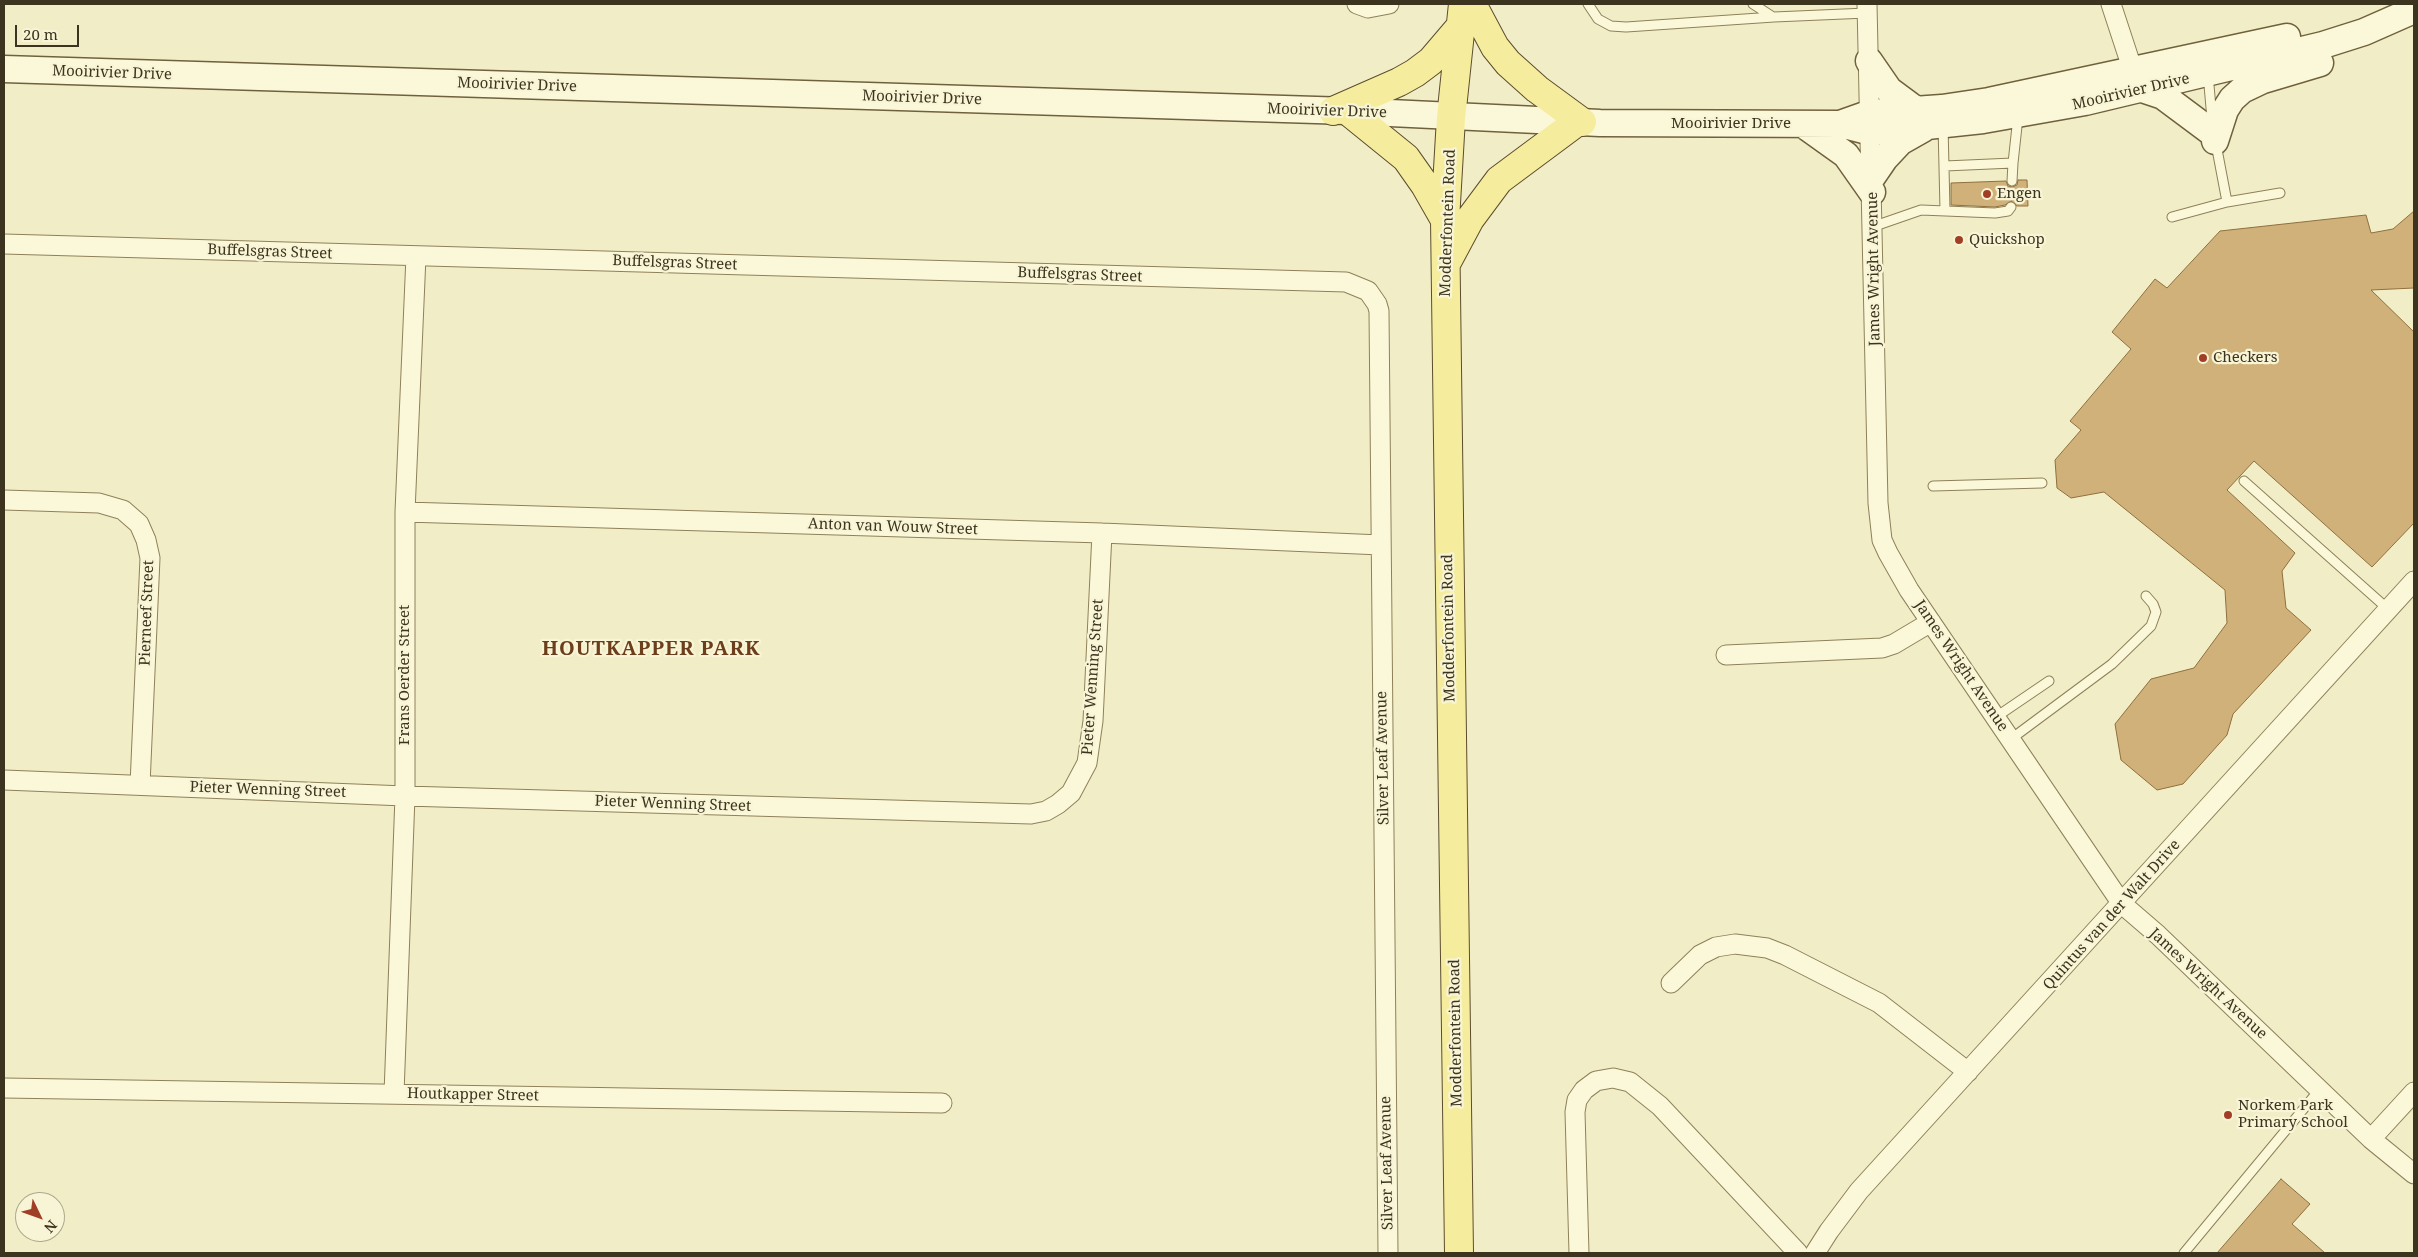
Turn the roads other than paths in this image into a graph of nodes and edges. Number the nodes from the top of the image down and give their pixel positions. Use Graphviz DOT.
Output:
graph roads {
  1 [pos="1357,4"];
  2 [pos="1389,4"];
  3 [pos="1588,4"];
  4 [pos="1753,4"];
  5 [pos="2111,4"];
  6 [pos="2392,4"];
  7 [pos="1867,9"];
  8 [pos="2414,10"];
  9 [pos="1465,12"];
  10 [pos="1774,17"];
  11 [pos="2414,21"];
  12 [pos="1869,61"];
  13 [pos="2207,64"];
  14 [pos="4,69"];
  15 [pos="2136,80"];
  16 [pos="2021,105"];
  17 [pos="1341,111"];
  18 [pos="1933,117"];
  19 [pos="1451,118"];
  20 [pos="1580,122"];
  21 [pos="1871,123"];
  22 [pos="1804,124"];
  23 [pos="2215,138"];
  24 [pos="2013,163"];
  25 [pos="1945,166"];
  26 [pos="2012,181"];
  27 [pos="1872,184"];
  28 [pos="2280,193"];
  29 [pos="2227,202"];
  30 [pos="2011,207"];
  31 [pos="1945,210"];
  32 [pos="2172,216"];
  33 [pos="1444,220"];
  34 [pos="1872,227"];
  35 [pos="4,244"];
  36 [pos="416,256"];
  37 [pos="1445,266"];
  38 [pos="1346,282"];
  39 [pos="2244,481"];
  40 [pos="2042,483"];
  41 [pos="1933,486"];
  42 [pos="4,500"];
  43 [pos="405,512"];
  44 [pos="1102,533"];
  45 [pos="1381,545"];
  46 [pos="2414,581"];
  47 [pos="2146,596"];
  48 [pos="2389,610"];
  49 [pos="1931,622"];
  50 [pos="1726,655"];
  51 [pos="2049,681"];
  52 [pos="1996,717"];
  53 [pos="2011,739"];
  54 [pos="4,780"];
  55 [pos="140,785"];
  56 [pos="405,796"];
  57 [pos="2122,904"];
  58 [pos="1671,983"];
  59 [pos="1968,1072"];
  60 [pos="4,1088"];
  61 [pos="2320,1089"];
  62 [pos="2414,1092"];
  63 [pos="394,1094"];
  64 [pos="942,1103"];
  65 [pos="2371,1139"];
  66 [pos="2414,1174"];
  67 [pos="1388,1253"];
  68 [pos="1459,1253"];
  69 [pos="1578,1253"];
  70 [pos="1798,1253"];
  71 [pos="1815,1253"];
  72 [pos="2184,1253"];
  1 -- 2 [label="street"];
  3 -- 10 [label="lane"];
  4 -- 10 [label="lane"];
  5 -- 15 [label="street"];
  6 -- 13 [label="street, Mooirivier Drive"];
  7 -- 10 [label="lane"];
  7 -- 12 [label="street, James Wright Avenue"];
  8 -- 13 [label="street, Mooirivier Drive"];
  9 -- 17 [label="main road"];
  9 -- 19 [label="main road, Modderfontein Road"];
  9 -- 20 [label="main road"];
  11 -- 23 [label="street"];
  12 -- 18 [label="street"];
  12 -- 21 [label="street, James Wright Avenue"];
  13 -- 15 [label="street, Mooirivier Drive"];
  13 -- 23 [label="lane"];
  14 -- 17 [label="street, Mooirivier Drive"];
  15 -- 16 [label="street, Mooirivier Drive"];
  15 -- 23 [label="street"];
  16 -- 18 [label="street, Mooirivier Drive"];
  16 -- 24 [label="lane"];
  17 -- 19 [label="street, Mooirivier Drive"];
  17 -- 33 [label="main road"];
  18 -- 21 [label="street, Mooirivier Drive"];
  18 -- 25 [label="lane"];
  18 -- 27 [label="street"];
  19 -- 20 [label="street, Mooirivier Drive"];
  19 -- 33 [label="main road, Modderfontein Road"];
  20 -- 22 [label="street, Mooirivier Drive"];
  20 -- 37 [label="main road"];
  21 -- 22 [label="street, Mooirivier Drive"];
  21 -- 27 [label="street, James Wright Avenue"];
  22 -- 27 [label="street"];
  23 -- 29 [label="lane"];
  24 -- 25 [label="lane"];
  24 -- 26 [label="lane"];
  25 -- 31 [label="lane"];
  27 -- 34 [label="street, James Wright Avenue"];
  28 -- 29 [label="lane"];
  29 -- 32 [label="lane"];
  30 -- 31 [label="lane"];
  31 -- 34 [label="lane"];
  33 -- 37 [label="main road, Modderfontein Road"];
  34 -- 49 [label="street, James Wright Avenue"];
  35 -- 36 [label="street, Buffelsgras Street"];
  36 -- 38 [label="street, Buffelsgras Street"];
  36 -- 43 [label="street, Frans Oerder Street"];
  37 -- 68 [label="main road, Modderfontein Road"];
  38 -- 45 [label="street, Silver Leaf Avenue"];
  39 -- 48 [label="lane"];
  40 -- 41 [label="lane"];
  42 -- 55 [label="street, Pierneef Street"];
  43 -- 44 [label="street, Anton van Wouw Street"];
  43 -- 56 [label="street, Frans Oerder Street"];
  44 -- 45 [label="street, Anton van Wouw Street"];
  44 -- 56 [label="street, Pieter Wenning Street"];
  45 -- 67 [label="street, Silver Leaf Avenue"];
  46 -- 48 [label="street, Quintus van der Walt Drive"];
  47 -- 53 [label="lane"];
  48 -- 57 [label="street, Quintus van der Walt Drive"];
  49 -- 50 [label="street"];
  49 -- 52 [label="street, James Wright Avenue"];
  51 -- 52 [label="lane"];
  52 -- 53 [label="street, James Wright Avenue"];
  53 -- 57 [label="street, James Wright Avenue"];
  54 -- 55 [label="street, Pieter Wenning Street"];
  55 -- 56 [label="street, Pieter Wenning Street"];
  56 -- 63 [label="street, Frans Oerder Street"];
  57 -- 59 [label="street, Quintus van der Walt Drive"];
  57 -- 61 [label="street, James Wright Avenue"];
  58 -- 59 [label="street"];
  59 -- 71 [label="street, Quintus van der Walt Drive"];
  60 -- 63 [label="street, Houtkapper Street"];
  61 -- 65 [label="street, James Wright Avenue"];
  61 -- 72 [label="lane"];
  62 -- 65 [label="street"];
  63 -- 64 [label="street, Houtkapper Street"];
  65 -- 66 [label="street, James Wright Avenue"];
  69 -- 70 [label="street"];
}
